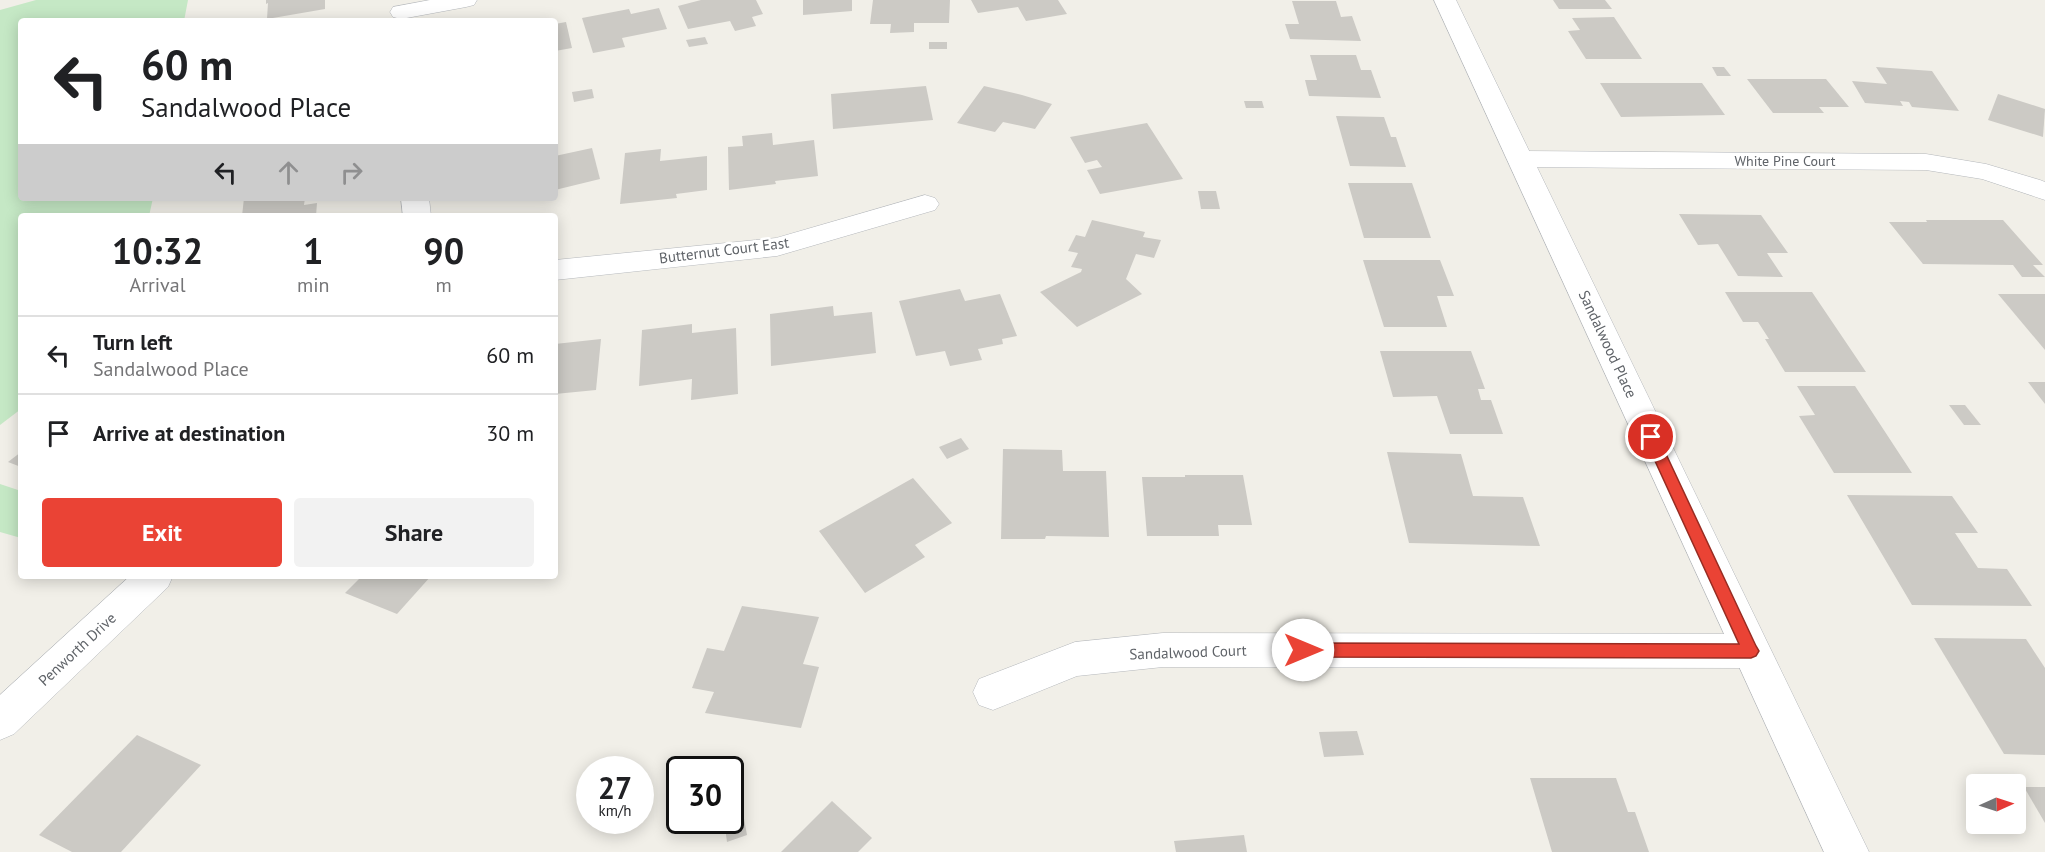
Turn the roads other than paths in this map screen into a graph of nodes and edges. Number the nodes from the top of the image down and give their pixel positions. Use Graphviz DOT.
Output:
graph roads {
  1 [pos="466,0"];
  2 [pos="1445,0"];
  3 [pos="401,11"];
  4 [pos="1521,159"];
  5 [pos="2045,192"];
  6 [pos="925,204"];
  7 [pos="558,270"];
  8 [pos="151,579"];
  9 [pos="1751,651"];
  10 [pos="993,692"];
  11 [pos="0,721"];
  12 [pos="1846,852"];
  1 -- 3 [label="street"];
  2 -- 4 [label="street, Sandalwood Place"];
  4 -- 5 [label="street, White Pine Court"];
  4 -- 9 [label="street, Sandalwood Place"];
  6 -- 7 [label="street, Butternut Court East"];
  8 -- 11 [label="street, Penworth Drive"];
  9 -- 10 [label="street, Sandalwood Court"];
  9 -- 12 [label="street, Sandalwood Place"];
}
